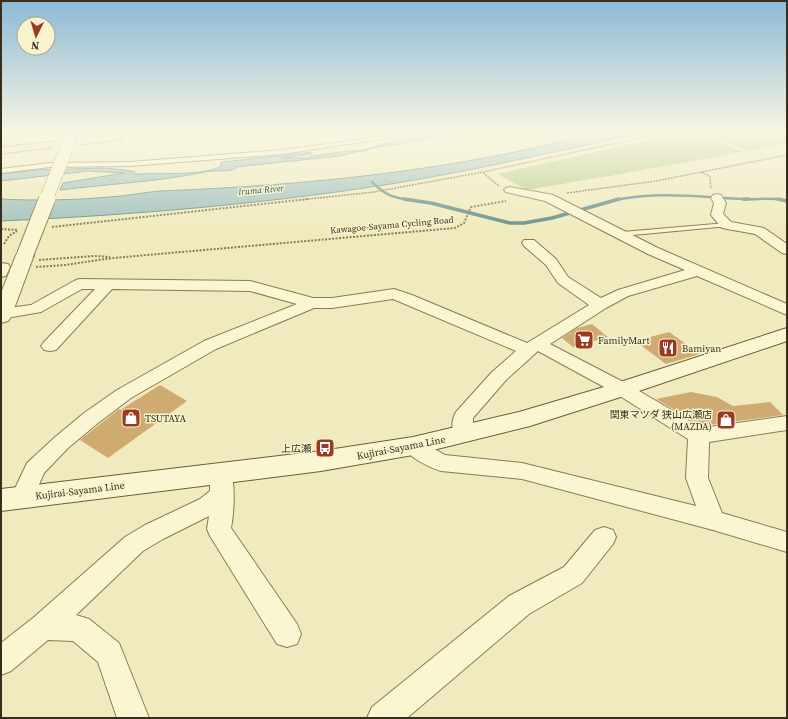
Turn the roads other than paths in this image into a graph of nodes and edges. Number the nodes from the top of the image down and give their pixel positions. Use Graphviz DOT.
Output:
graph roads {
  1 [pos="62,166"];
  2 [pos="68,166"];
  3 [pos="1,170"];
  4 [pos="510,195"];
  5 [pos="717,198"];
  6 [pos="726,225"];
  7 [pos="622,234"];
  8 [pos="529,243"];
  9 [pos="787,250"];
  10 [pos="698,271"];
  11 [pos="107,285"];
  12 [pos="312,303"];
  13 [pos="600,305"];
  14 [pos="787,310"];
  15 [pos="1,315"];
  16 [pos="787,334"];
  17 [pos="50,346"];
  18 [pos="533,347"];
  19 [pos="622,389"];
  20 [pos="787,424"];
  21 [pos="463,435"];
  22 [pos="699,436"];
  23 [pos="413,446"];
  24 [pos="221,484"];
  25 [pos="12,499"];
  26 [pos="713,520"];
  27 [pos="604,537"];
  28 [pos="787,542"];
  29 [pos="43,627"];
  30 [pos="287,634"];
  31 [pos="1,661"];
  32 [pos="133,718"];
  33 [pos="383,718"];
  1 -- 15 [label="main road, bridge"];
  2 -- 3 [label="lane"];
  4 -- 7 [label="street"];
  5 -- 6 [label="street"];
  6 -- 7 [label="lane"];
  6 -- 9 [label="street"];
  7 -- 10 [label="street"];
  8 -- 13 [label="street"];
  10 -- 13 [label="street"];
  10 -- 14 [label="street"];
  11 -- 12 [label="street"];
  11 -- 15 [label="street"];
  11 -- 17 [label="street"];
  12 -- 18 [label="street"];
  12 -- 25 [label="street"];
  13 -- 18 [label="street"];
  16 -- 19 [label="main road, Kujirai-Sayama Line"];
  18 -- 19 [label="street"];
  18 -- 21 [label="street"];
  19 -- 21 [label="main road, Kujirai-Sayama Line"];
  19 -- 22 [label="street"];
  20 -- 22 [label="street"];
  21 -- 23 [label="main road, Kujirai-Sayama Line"];
  22 -- 26 [label="street"];
  23 -- 24 [label="main road, Kujirai-Sayama Line"];
  23 -- 26 [label="street"];
  24 -- 25 [label="main road, Kujirai-Sayama Line"];
  24 -- 29 [label="street"];
  24 -- 30 [label="street"];
  26 -- 28 [label="street"];
  27 -- 33 [label="street"];
  29 -- 31 [label="street"];
  29 -- 32 [label="street"];
}
